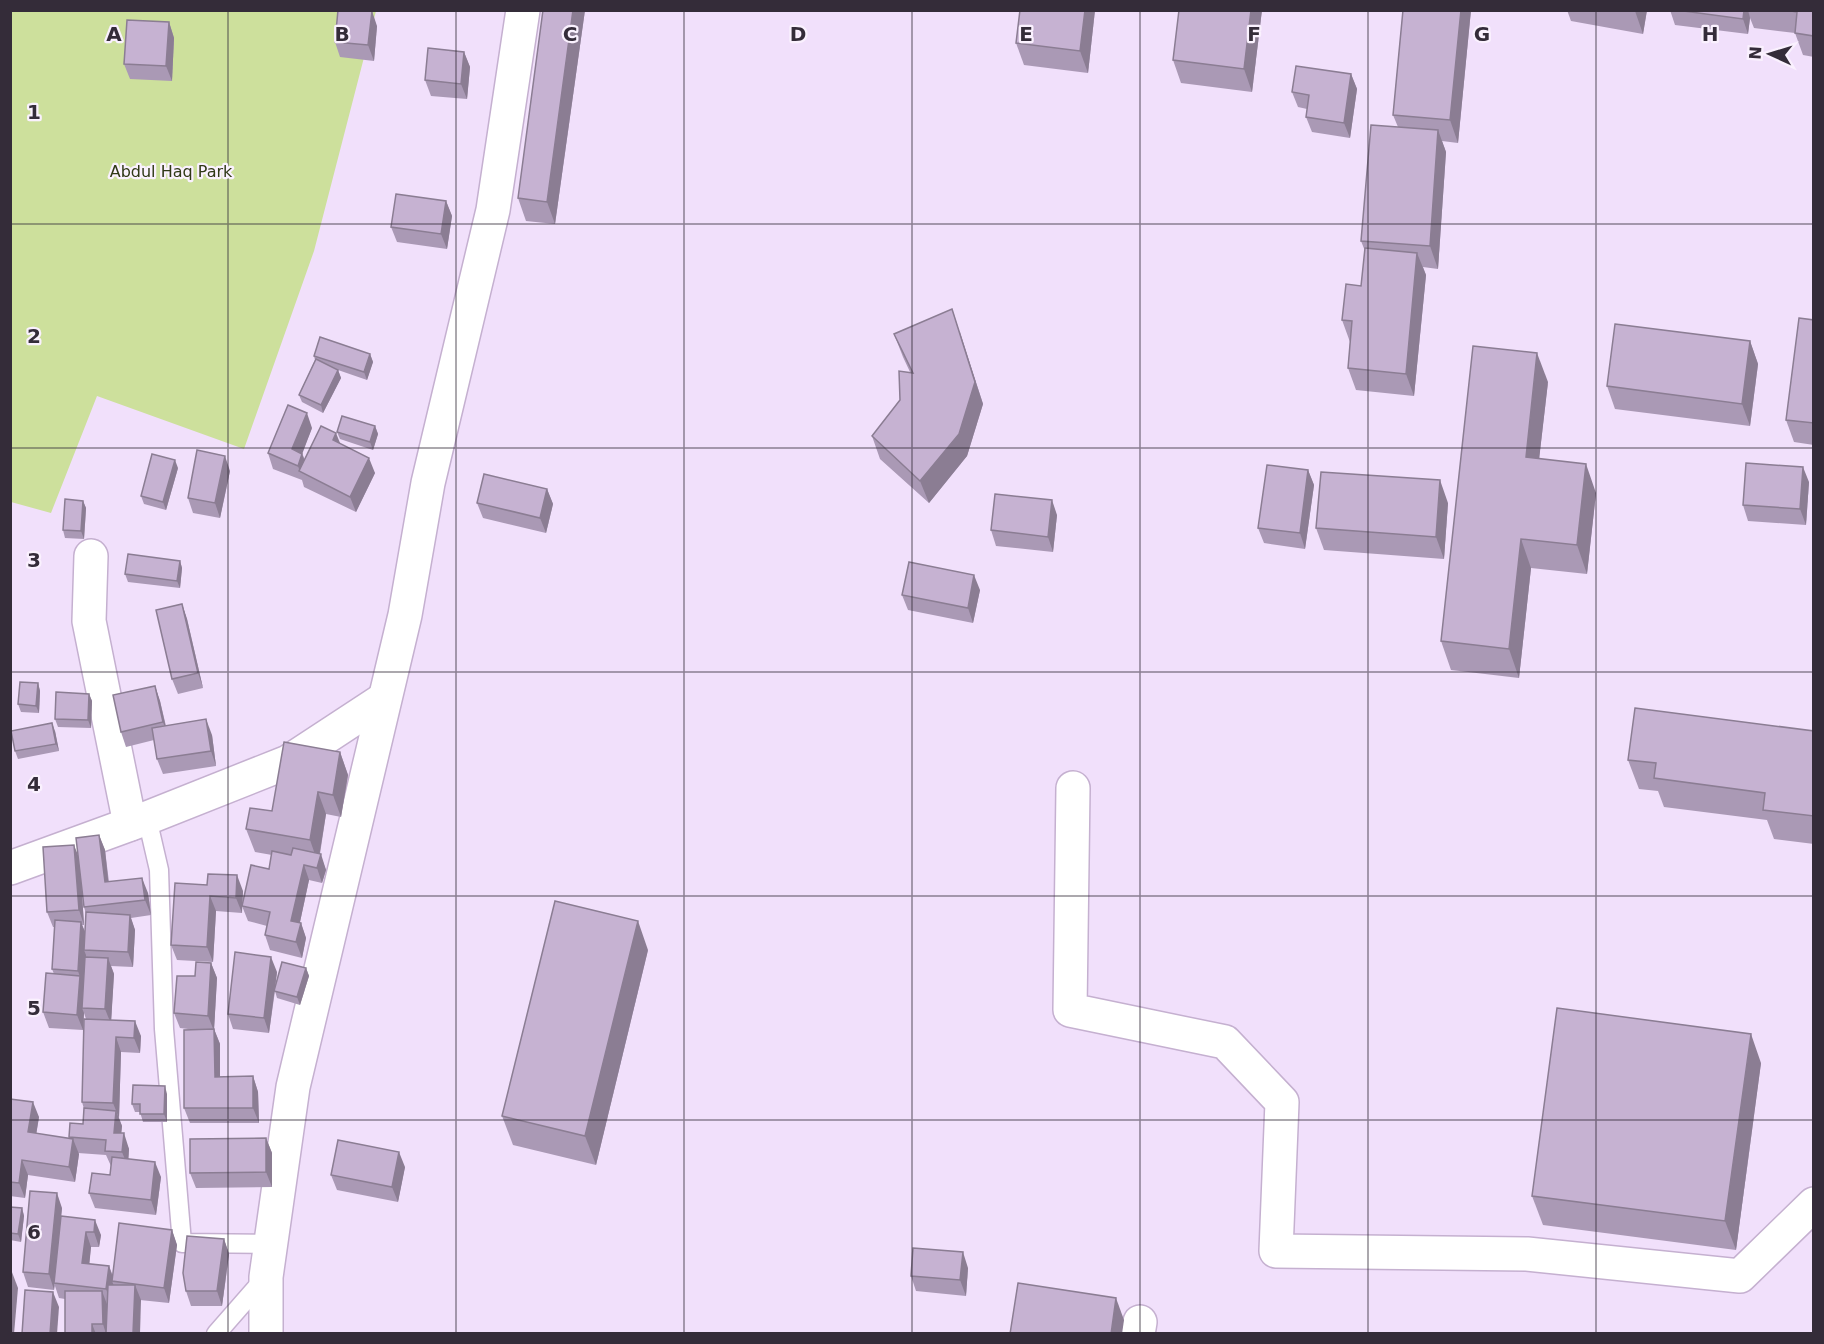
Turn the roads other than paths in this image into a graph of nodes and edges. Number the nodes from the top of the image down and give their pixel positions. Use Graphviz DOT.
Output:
graph roads {
  1 [pos="523,10"];
  2 [pos="91,556"];
  3 [pos="384,699"];
  4 [pos="1073,788"];
  5 [pos="138,821"];
  6 [pos="10,868"];
  7 [pos="1814,1204"];
  8 [pos="271,1244"];
  9 [pos="266,1277"];
  10 [pos="216,1334"];
  11 [pos="266,1334"];
  1 -- 3 [label="street"];
  2 -- 5 [label="street"];
  3 -- 5 [label="street"];
  3 -- 8 [label="street"];
  4 -- 7 [label="street"];
  5 -- 6 [label="street"];
  5 -- 8 [label="lane"];
  8 -- 9 [label="street"];
  9 -- 10 [label="lane"];
  9 -- 11 [label="street"];
}
